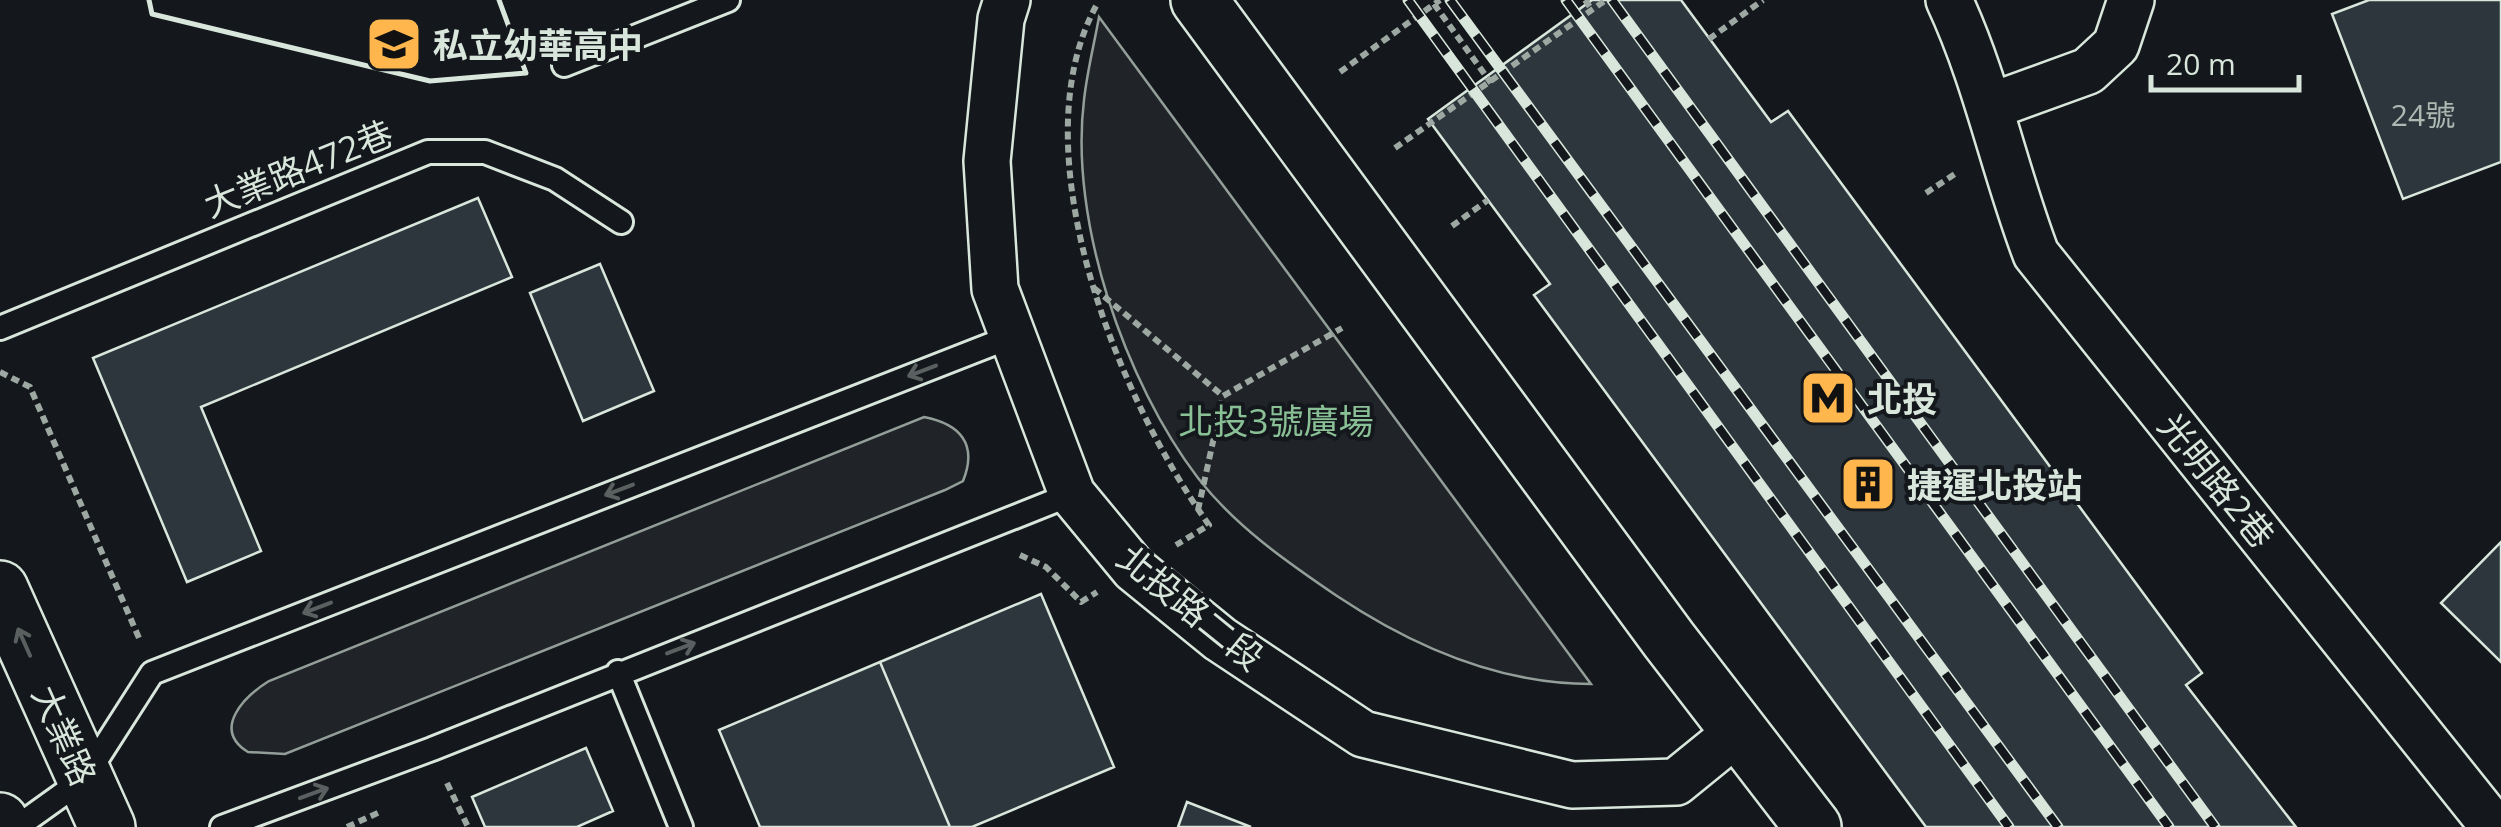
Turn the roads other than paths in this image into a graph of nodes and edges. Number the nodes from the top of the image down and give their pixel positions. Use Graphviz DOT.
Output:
graph roads {
  1 [pos="728,0"];
  2 [pos="1007,0"];
  3 [pos="1199,0"];
  4 [pos="1949,0"];
  5 [pos="2130,0"];
  6 [pos="564,65"];
  7 [pos="1989,106"];
  8 [pos="621,222"];
  9 [pos="0,328"];
  10 [pos="1013,336"];
  11 [pos="1072,494"];
  12 [pos="0,588"];
  13 [pos="618,672"];
  14 [pos="1740,730"];
  15 [pos="84,779"];
  16 [pos="17,827"];
  17 [pos="107,827"];
  18 [pos="222,827"];
  19 [pos="681,827"];
  20 [pos="1813,827"];
  21 [pos="2494,827"];
  1 -- 6 [label="lane"];
  2 -- 10 [label="street, 北投路二段"];
  3 -- 14 [label="street"];
  4 -- 7 [label="street, 光明路2巷"];
  5 -- 7 [label="street"];
  7 -- 21 [label="street, 光明路2巷"];
  8 -- 9 [label="lane, 大業路472巷"];
  10 -- 11 [label="street, 北投路二段"];
  10 -- 15 [label="lane, one-way"];
  13 -- 11 [label="lane, one-way"];
  11 -- 14 [label="street, 北投路二段"];
  15 -- 12 [label="street, 大業路, one-way"];
  18 -- 13 [label="lane, one-way"];
  13 -- 19 [label="lane"];
  14 -- 20 [label="street"];
  15 -- 16 [label="lane"];
  15 -- 17 [label="street, 大業路"];
}
